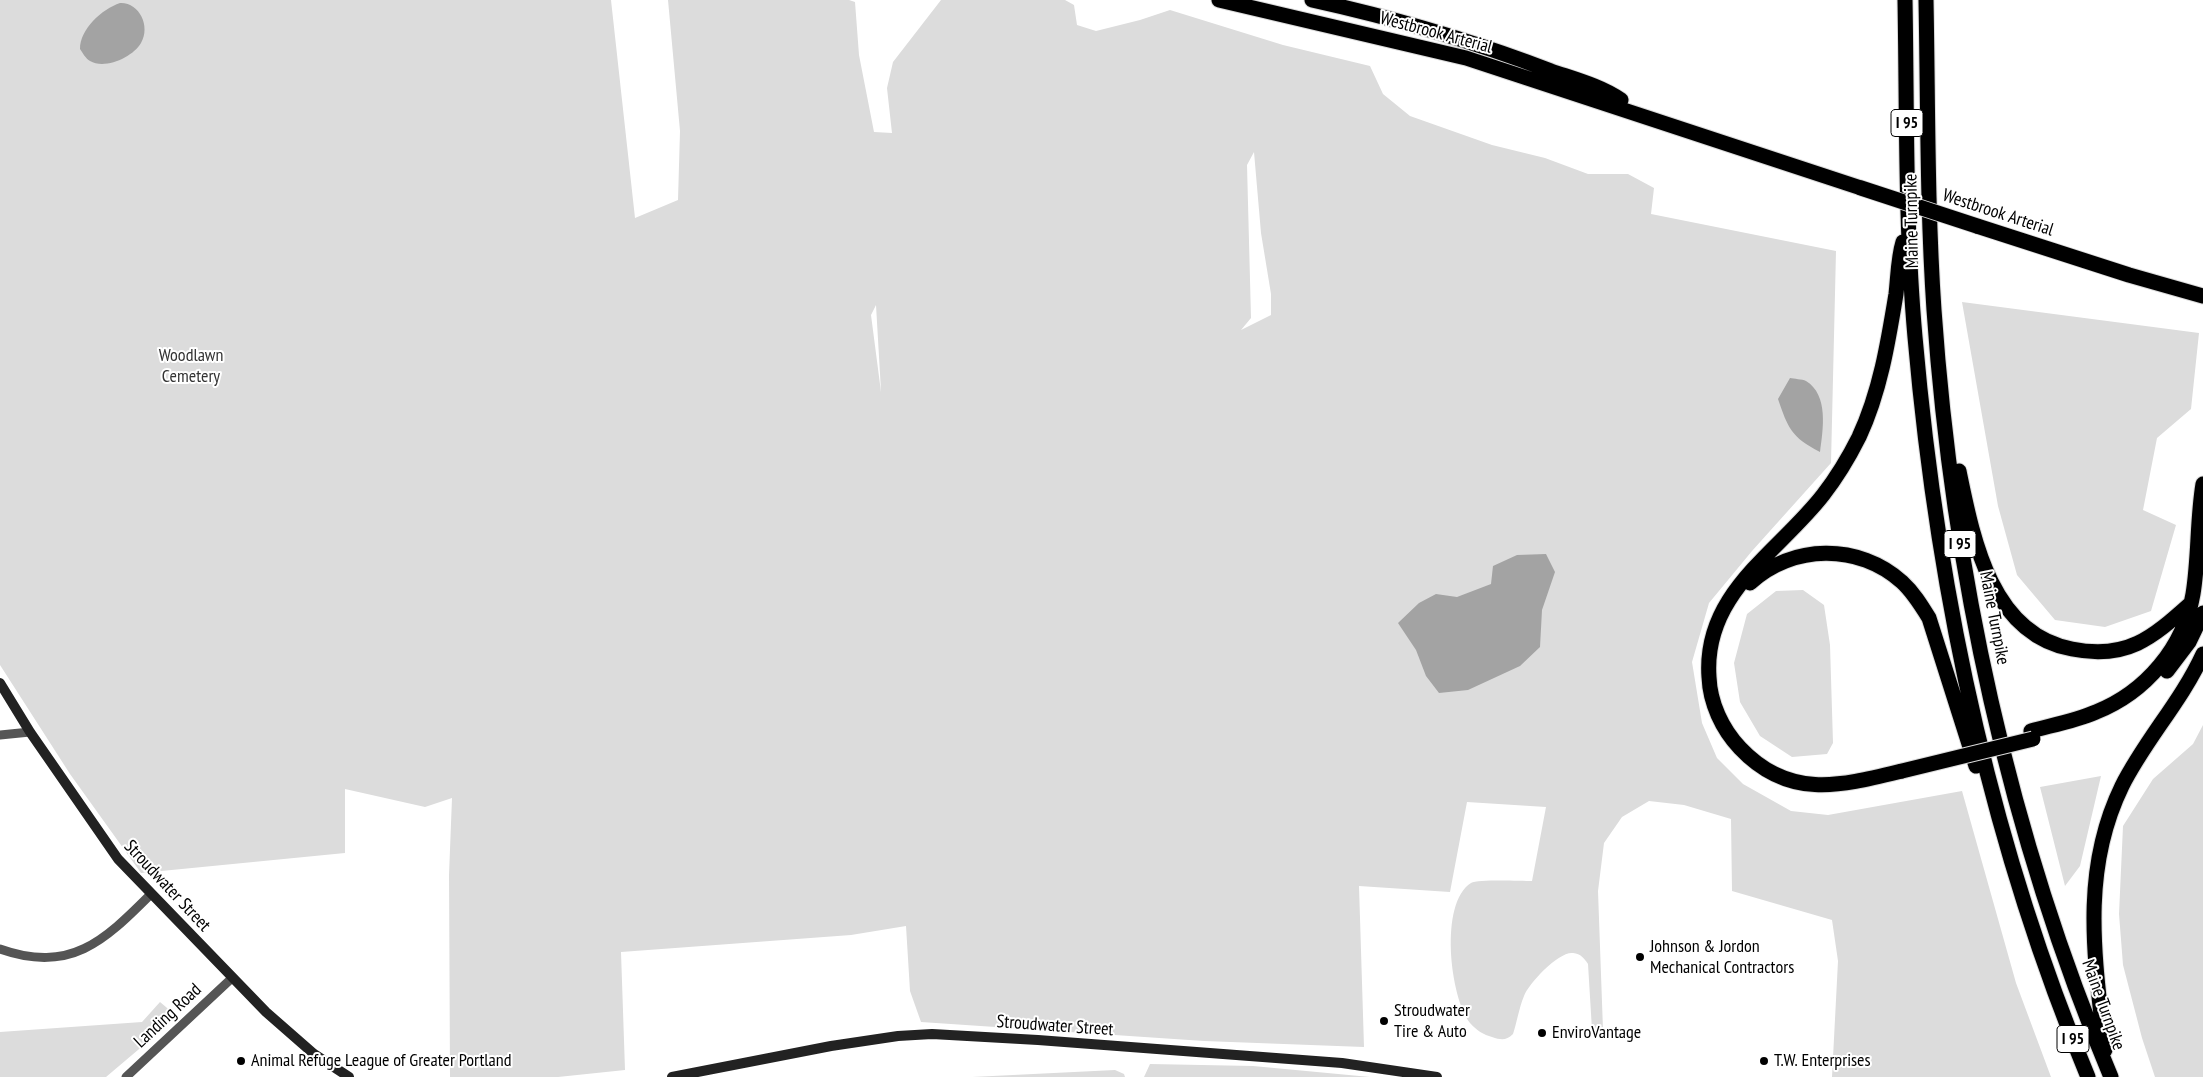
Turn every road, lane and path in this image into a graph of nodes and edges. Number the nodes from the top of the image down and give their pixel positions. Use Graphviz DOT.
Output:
graph roads {
  1 [pos="1219,0"];
  2 [pos="1312,0"];
  3 [pos="1905,0"];
  4 [pos="1926,0"];
  5 [pos="1641,115"];
  6 [pos="1909,227"];
  7 [pos="2203,296"];
  8 [pos="1938,349"];
  9 [pos="2203,484"];
  10 [pos="2190,604"];
  11 [pos="2203,613"];
  12 [pos="2203,654"];
  13 [pos="0,683"];
  14 [pos="30,732"];
  15 [pos="0,735"];
  16 [pos="2032,735"];
  17 [pos="1901,767"];
  18 [pos="1993,797"];
  19 [pos="150,895"];
  20 [pos="0,949"];
  21 [pos="232,978"];
  22 [pos="2109,1073"];
  23 [pos="126,1077"];
  24 [pos="349,1077"];
  25 [pos="672,1077"];
  26 [pos="1437,1077"];
  27 [pos="2088,1077"];
  1 -- 5 [label="highway, Westbrook Arterial"];
  2 -- 5 [label="highway, Westbrook Arterial"];
  3 -- 6 [label="highway, Maine Turnpike / I 95"];
  4 -- 8 [label="highway, Maine Turnpike / I 95"];
  5 -- 7 [label="highway, Westbrook Arterial, bridge"];
  6 -- 17 [label="highway"];
  6 -- 18 [label="highway, Maine Turnpike / I 95"];
  8 -- 10 [label="highway"];
  8 -- 22 [label="highway, Maine Turnpike / I 95"];
  9 -- 10 [label="highway"];
  10 -- 16 [label="highway"];
  11 -- 16 [label="highway"];
  12 -- 22 [label="highway"];
  13 -- 14 [label="main road, Stroudwater Street"];
  14 -- 15 [label="street"];
  14 -- 19 [label="main road, Stroudwater Street"];
  16 -- 17 [label="highway"];
  17 -- 18 [label="highway"];
  18 -- 27 [label="highway, Maine Turnpike / I 95"];
  19 -- 20 [label="street"];
  19 -- 21 [label="main road, Stroudwater Street"];
  21 -- 23 [label="street, Landing Road"];
  21 -- 24 [label="main road, Stroudwater Street"];
  25 -- 26 [label="main road, Stroudwater Street"];
}
